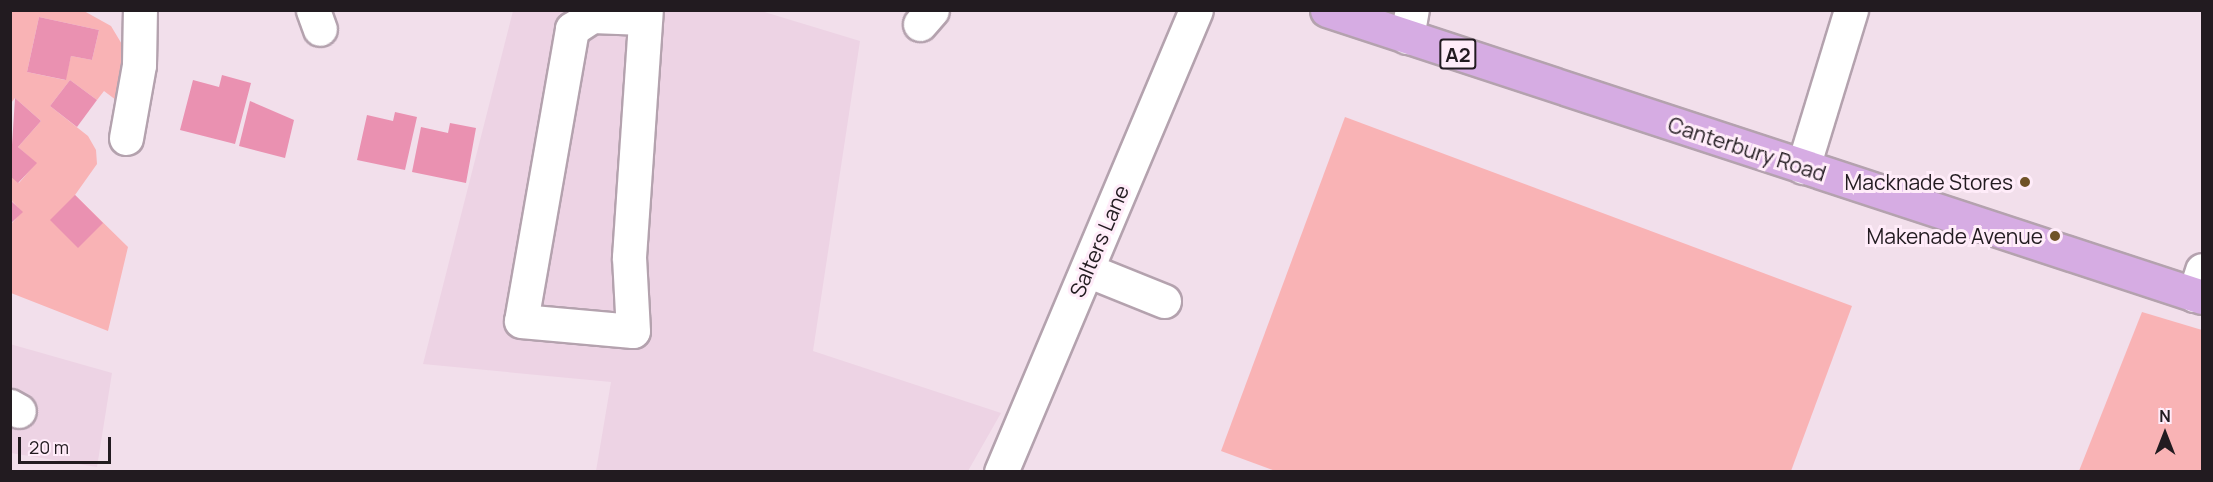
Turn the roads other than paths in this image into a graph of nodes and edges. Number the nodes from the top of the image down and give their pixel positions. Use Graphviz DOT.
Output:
graph roads {
  1 [pos="140,10"];
  2 [pos="1196,10"];
  3 [pos="1327,10"];
  4 [pos="1851,10"];
  5 [pos="645,14"];
  6 [pos="1410,24"];
  7 [pos="126,138"];
  8 [pos="1803,167"];
  9 [pos="1087,270"];
  10 [pos="2200,287"];
  11 [pos="1164,301"];
  12 [pos="1001,471"];
  1 -- 7 [label="street"];
  2 -- 9 [label="street, Salters Lane"];
  3 -- 6 [label="main road, Canterbury Road / A2"];
  4 -- 8 [label="street"];
  5 -- 5 [label="street"];
  6 -- 8 [label="main road, Canterbury Road / A2"];
  8 -- 10 [label="main road, Canterbury Road / A2"];
  9 -- 11 [label="street"];
  9 -- 12 [label="street, Salters Lane"];
}
